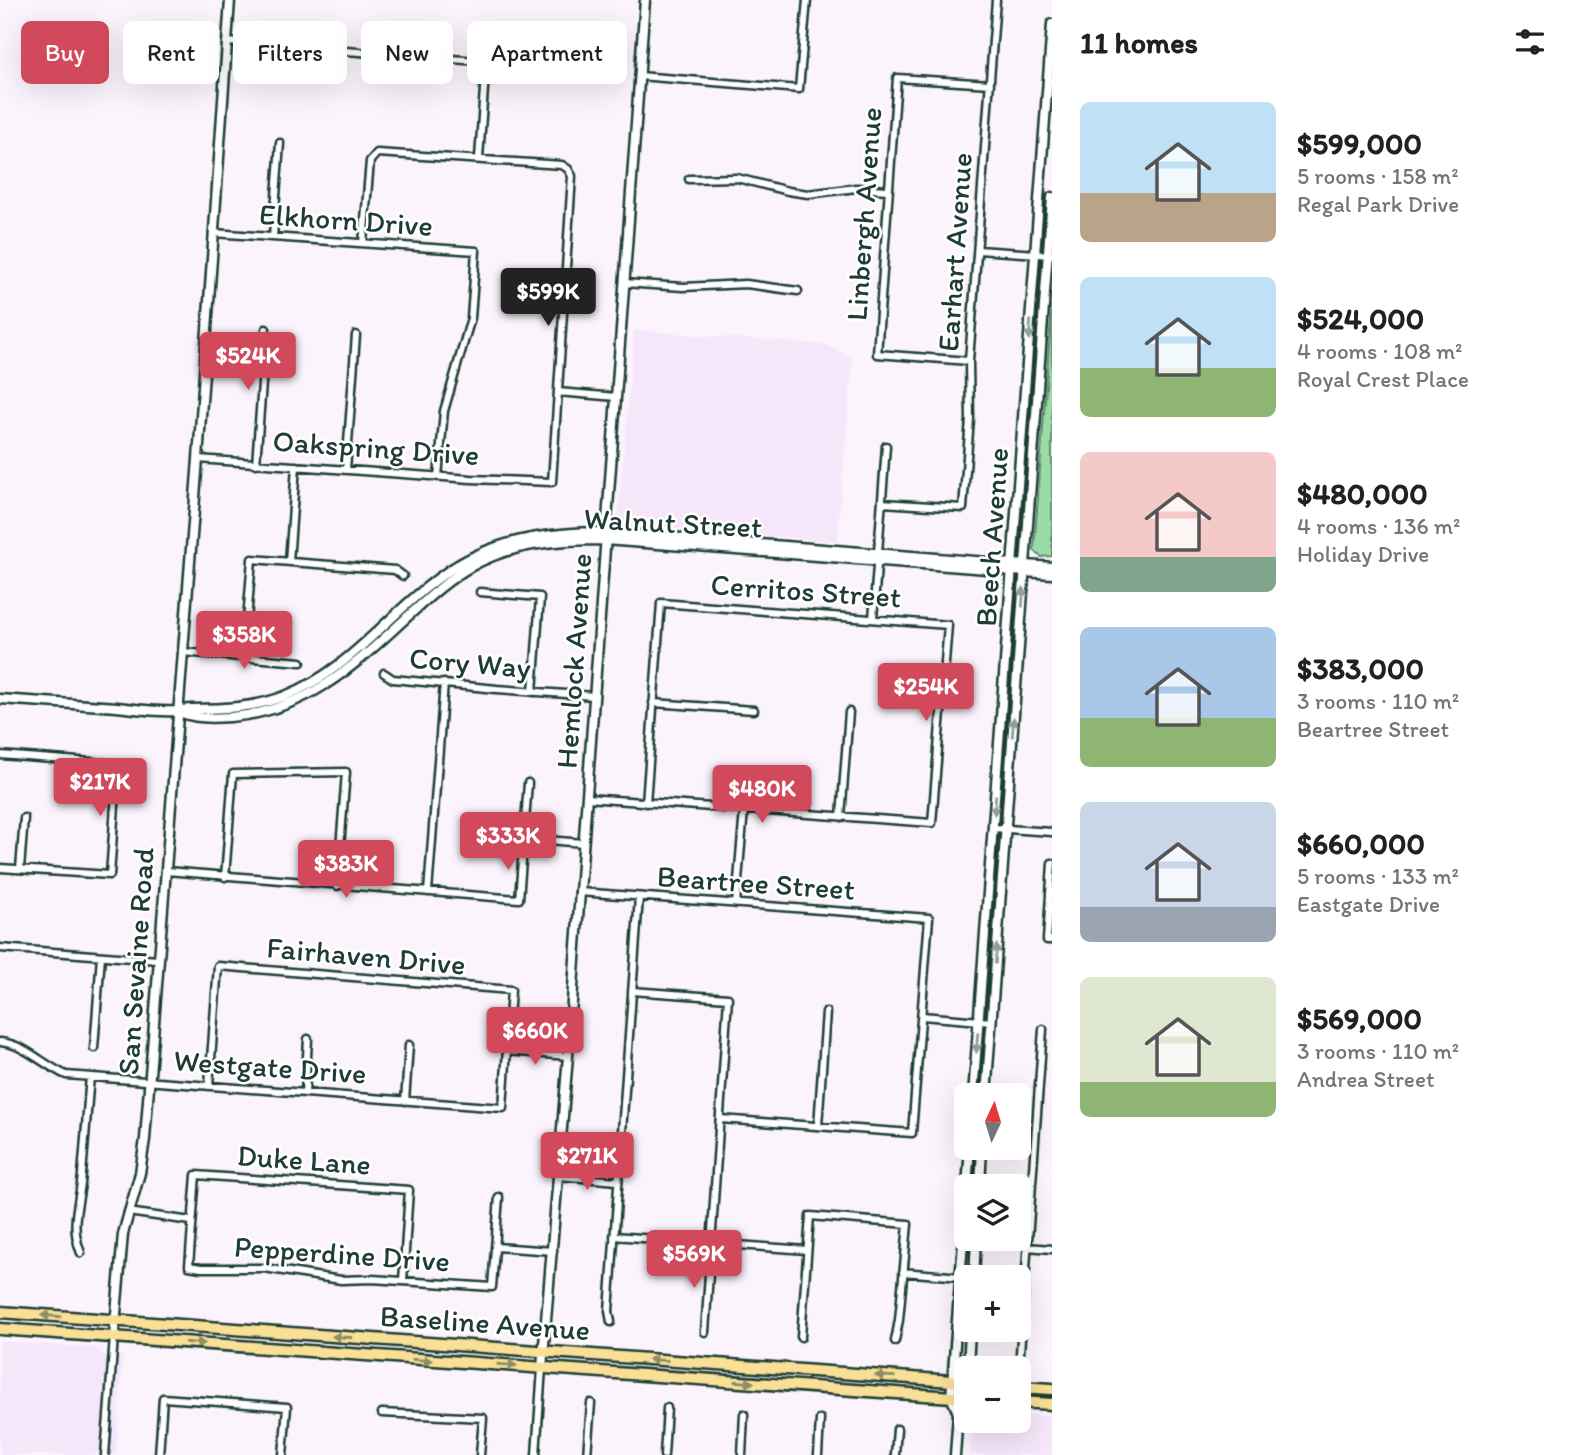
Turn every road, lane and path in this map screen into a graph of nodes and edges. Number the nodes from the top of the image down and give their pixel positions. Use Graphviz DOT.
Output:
graph roads {
  1 [pos="230,0"];
  2 [pos="645,0"];
  3 [pos="807,0"];
  4 [pos="996,0"];
  5 [pos="1052,24"];
  6 [pos="227,42"];
  7 [pos="467,60"];
  8 [pos="639,76"];
  9 [pos="484,84"];
  10 [pos="990,85"];
  11 [pos="280,143"];
  12 [pos="479,158"];
  13 [pos="689,179"];
  14 [pos="888,190"];
  15 [pos="1052,197"];
  16 [pos="213,233"];
  17 [pos="273,237"];
  18 [pos="363,243"];
  19 [pos="978,250"];
  20 [pos="1035,254"];
  21 [pos="1050,255"];
  22 [pos="624,283"];
  23 [pos="798,290"];
  24 [pos="266,329"];
  25 [pos="356,335"];
  26 [pos="969,361"];
  27 [pos="558,393"];
  28 [pos="617,397"];
  29 [pos="886,446"];
  30 [pos="198,459"];
  31 [pos="256,464"];
  32 [pos="296,466"];
  33 [pos="346,470"];
  34 [pos="438,477"];
  35 [pos="882,503"];
  36 [pos="606,536"];
  37 [pos="878,557"];
  38 [pos="289,562"];
  39 [pos="1052,567"];
  40 [pos="1013,568"];
  41 [pos="1025,569"];
  42 [pos="1052,573"];
  43 [pos="403,576"];
  44 [pos="480,592"];
  45 [pos="873,619"];
  46 [pos="182,652"];
  47 [pos="244,657"];
  48 [pos="301,662"];
  49 [pos="384,673"];
  50 [pos="444,683"];
  51 [pos="533,692"];
  52 [pos="594,696"];
  53 [pos="0,699"];
  54 [pos="653,703"];
  55 [pos="754,710"];
  56 [pos="177,711"];
  57 [pos="849,712"];
  58 [pos="0,755"];
  59 [pos="528,783"];
  60 [pos="587,798"];
  61 [pos="646,803"];
  62 [pos="744,810"];
  63 [pos="841,817"];
  64 [pos="23,818"];
  65 [pos="993,828"];
  66 [pos="1006,829"];
  67 [pos="1052,832"];
  68 [pos="524,838"];
  69 [pos="583,842"];
  70 [pos="1052,863"];
  71 [pos="0,868"];
  72 [pos="20,869"];
  73 [pos="166,871"];
  74 [pos="225,877"];
  75 [pos="337,886"];
  76 [pos="428,892"];
  77 [pos="579,892"];
  78 [pos="639,897"];
  79 [pos="736,904"];
  80 [pos="1049,940"];
  81 [pos="0,948"];
  82 [pos="101,956"];
  83 [pos="158,960"];
  84 [pos="632,991"];
  85 [pos="826,1012"];
  86 [pos="922,1016"];
  87 [pos="979,1021"];
  88 [pos="992,1022"];
  89 [pos="1042,1029"];
  90 [pos="308,1039"];
  91 [pos="0,1042"];
  92 [pos="409,1045"];
  93 [pos="94,1048"];
  94 [pos="507,1051"];
  95 [pos="568,1056"];
  96 [pos="90,1077"];
  97 [pos="150,1081"];
  98 [pos="975,1083"];
  99 [pos="987,1083"];
  100 [pos="209,1086"];
  101 [pos="305,1093"];
  102 [pos="405,1101"];
  103 [pos="720,1119"];
  104 [pos="817,1126"];
  105 [pos="558,1177"];
  106 [pos="618,1181"];
  107 [pos="1031,1184"];
  108 [pos="499,1197"];
  109 [pos="128,1212"];
  110 [pos="191,1221"];
  111 [pos="614,1236"];
  112 [pos="711,1244"];
  113 [pos="495,1247"];
  114 [pos="1031,1247"];
  115 [pos="1052,1249"];
  116 [pos="807,1250"];
  117 [pos="553,1251"];
  118 [pos="1027,1251"];
  119 [pos="81,1253"];
  120 [pos="904,1272"];
  121 [pos="954,1276"];
  122 [pos="403,1281"];
  123 [pos="0,1312"];
  124 [pos="115,1321"];
  125 [pos="611,1322"];
  126 [pos="0,1329"];
  127 [pos="705,1332"];
  128 [pos="114,1337"];
  129 [pos="801,1337"];
  130 [pos="895,1341"];
  131 [pos="956,1342"];
  132 [pos="544,1351"];
  133 [pos="1020,1353"];
  134 [pos="542,1368"];
  135 [pos="953,1381"];
  136 [pos="1031,1388"];
  137 [pos="1052,1389"];
  138 [pos="951,1397"];
  139 [pos="954,1397"];
  140 [pos="591,1403"];
  141 [pos="1031,1403"];
  142 [pos="954,1404"];
  143 [pos="1052,1404"];
  144 [pos="667,1408"];
  145 [pos="382,1413"];
  146 [pos="744,1414"];
  147 [pos="820,1419"];
  148 [pos="897,1429"];
  149 [pos="957,1433"];
  150 [pos="105,1455"];
  151 [pos="159,1455"];
  152 [pos="284,1455"];
  153 [pos="480,1455"];
  154 [pos="536,1455"];
  155 [pos="587,1455"];
  156 [pos="664,1455"];
  157 [pos="742,1455"];
  158 [pos="818,1455"];
  159 [pos="895,1455"];
  160 [pos="955,1455"];
  1 -- 6 [label="street, San Sevaine Road"];
  2 -- 8 [label="street, Hemlock Avenue"];
  3 -- 8 [label="street"];
  4 -- 10 [label="street, Earhart Avenue"];
  5 -- 20 [label="street, Beech Avenue"];
  6 -- 7 [label="street"];
  6 -- 16 [label="street, San Sevaine Road"];
  8 -- 22 [label="street, Hemlock Avenue"];
  9 -- 12 [label="street"];
  10 -- 14 [label="street, Linbergh Avenue"];
  10 -- 19 [label="street, Earhart Avenue"];
  11 -- 17 [label="street"];
  12 -- 18 [label="street"];
  12 -- 27 [label="street"];
  13 -- 14 [label="street"];
  14 -- 26 [label="street, Linbergh Avenue"];
  15 -- 21 [label="street, Beech Avenue"];
  16 -- 17 [label="street, Elkhorn Drive"];
  16 -- 30 [label="street, San Sevaine Road"];
  17 -- 18 [label="street, Elkhorn Drive"];
  18 -- 34 [label="street, Elkhorn Drive"];
  19 -- 20 [label="street"];
  19 -- 26 [label="street, Earhart Avenue"];
  20 -- 21 [label="street"];
  20 -- 40 [label="street, Beech Avenue, one-way"];
  21 -- 41 [label="street, Beech Avenue"];
  22 -- 23 [label="street"];
  22 -- 28 [label="street, Hemlock Avenue"];
  24 -- 31 [label="street"];
  25 -- 33 [label="street"];
  26 -- 35 [label="street, Earhart Avenue"];
  27 -- 28 [label="street"];
  27 -- 34 [label="street, Oakspring Drive"];
  28 -- 36 [label="street, Hemlock Avenue"];
  29 -- 35 [label="street"];
  30 -- 31 [label="street, Oakspring Drive"];
  30 -- 46 [label="street, San Sevaine Road"];
  31 -- 32 [label="street, Oakspring Drive"];
  32 -- 33 [label="street, Oakspring Drive"];
  32 -- 38 [label="street"];
  33 -- 34 [label="street, Oakspring Drive"];
  35 -- 37 [label="street"];
  36 -- 37 [label="street, Walnut Street"];
  36 -- 52 [label="street, Hemlock Avenue"];
  36 -- 56 [label="street, Walnut Street"];
  37 -- 40 [label="street, Walnut Street"];
  37 -- 45 [label="street"];
  38 -- 43 [label="street"];
  38 -- 47 [label="street"];
  39 -- 41 [label="street, Walnut Street"];
  40 -- 41 [label="street, Walnut Street"];
  40 -- 65 [label="street, Beech Avenue, one-way"];
  41 -- 42 [label="street, Walnut Street"];
  66 -- 41 [label="street, Beech Avenue, one-way"];
  44 -- 51 [label="street"];
  45 -- 54 [label="street, Cerritos Street"];
  45 -- 63 [label="street, Cerritos Street"];
  46 -- 47 [label="street"];
  46 -- 56 [label="street, San Sevaine Road"];
  47 -- 48 [label="street"];
  49 -- 50 [label="street, Cory Way"];
  50 -- 51 [label="street, Cory Way"];
  50 -- 76 [label="street"];
  51 -- 52 [label="street, Cory Way"];
  52 -- 60 [label="street, Hemlock Avenue"];
  53 -- 56 [label="street, Walnut Street"];
  54 -- 55 [label="street"];
  54 -- 61 [label="street"];
  56 -- 73 [label="street, San Sevaine Road"];
  57 -- 63 [label="street"];
  58 -- 72 [label="street"];
  59 -- 68 [label="street"];
  60 -- 61 [label="street"];
  60 -- 69 [label="street, Hemlock Avenue"];
  61 -- 62 [label="street"];
  62 -- 63 [label="street"];
  62 -- 79 [label="street"];
  64 -- 72 [label="street"];
  65 -- 66 [label="street"];
  65 -- 87 [label="street, Beech Avenue"];
  66 -- 67 [label="street"];
  88 -- 66 [label="street, Beech Avenue, one-way"];
  68 -- 69 [label="street"];
  68 -- 76 [label="street"];
  69 -- 77 [label="street, Hemlock Avenue"];
  70 -- 80 [label="street"];
  71 -- 72 [label="street"];
  73 -- 74 [label="street"];
  73 -- 83 [label="street, San Sevaine Road"];
  74 -- 75 [label="street"];
  74 -- 75 [label="street"];
  75 -- 76 [label="street"];
  77 -- 78 [label="street, Beartree Street"];
  77 -- 95 [label="street, Hemlock Avenue"];
  78 -- 79 [label="street, Beartree Street"];
  78 -- 84 [label="street"];
  79 -- 86 [label="street, Beartree Street"];
  81 -- 82 [label="street"];
  82 -- 83 [label="street"];
  82 -- 93 [label="street"];
  83 -- 97 [label="street, San Sevaine Road"];
  84 -- 103 [label="street"];
  84 -- 106 [label="street"];
  85 -- 104 [label="street"];
  86 -- 87 [label="street"];
  86 -- 104 [label="street"];
  87 -- 88 [label="street"];
  87 -- 98 [label="street, Beech Avenue, one-way"];
  88 -- 99 [label="street, Beech Avenue"];
  89 -- 107 [label="street"];
  90 -- 101 [label="street"];
  91 -- 96 [label="street, Westgate Drive"];
  92 -- 102 [label="street"];
  94 -- 95 [label="street"];
  94 -- 100 [label="street, Fairhaven Drive"];
  94 -- 102 [label="street, Westgate Drive"];
  95 -- 105 [label="street, Hemlock Avenue"];
  96 -- 97 [label="street, Westgate Drive"];
  96 -- 119 [label="street"];
  97 -- 100 [label="street, Westgate Drive"];
  97 -- 109 [label="street, San Sevaine Road"];
  100 -- 101 [label="street, Westgate Drive"];
  101 -- 102 [label="street, Westgate Drive"];
  103 -- 104 [label="street"];
  103 -- 112 [label="street"];
  105 -- 106 [label="street"];
  105 -- 117 [label="street, Hemlock Avenue"];
  106 -- 111 [label="street"];
  108 -- 113 [label="street"];
  109 -- 110 [label="street"];
  109 -- 124 [label="street, San Sevaine Road"];
  110 -- 122 [label="street, Pepperdine Drive"];
  110 -- 122 [label="street, Duke Lane"];
  111 -- 112 [label="street"];
  111 -- 125 [label="street"];
  112 -- 116 [label="street"];
  112 -- 127 [label="street"];
  113 -- 117 [label="street"];
  113 -- 122 [label="street, Pepperdine Drive"];
  114 -- 115 [label="street"];
  116 -- 120 [label="street"];
  116 -- 129 [label="street"];
  117 -- 132 [label="street, Hemlock Avenue"];
  118 -- 133 [label="street"];
  120 -- 121 [label="street"];
  120 -- 130 [label="street"];
  124 -- 123 [label="main road, Baseline Avenue, one-way"];
  124 -- 128 [label="street, San Sevaine Road"];
  132 -- 124 [label="main road, Baseline Avenue, one-way"];
  126 -- 128 [label="main road, Baseline Avenue"];
  128 -- 134 [label="main road, Baseline Avenue, one-way"];
  128 -- 150 [label="street"];
  131 -- 135 [label="street"];
  132 -- 134 [label="street, Hemlock Avenue"];
  135 -- 132 [label="main road, Baseline Avenue, one-way"];
  134 -- 138 [label="main road, Baseline Avenue, one-way"];
  134 -- 154 [label="street"];
  135 -- 138 [label="street"];
  136 -- 137 [label="main road"];
  138 -- 139 [label="main road, Baseline Avenue"];
  138 -- 142 [label="street"];
  140 -- 155 [label="street"];
  141 -- 143 [label="main road"];
  144 -- 156 [label="street"];
  145 -- 153 [label="street"];
  146 -- 157 [label="street"];
  147 -- 158 [label="street"];
  148 -- 159 [label="street"];
  149 -- 160 [label="street"];
  151 -- 152 [label="street"];
}
